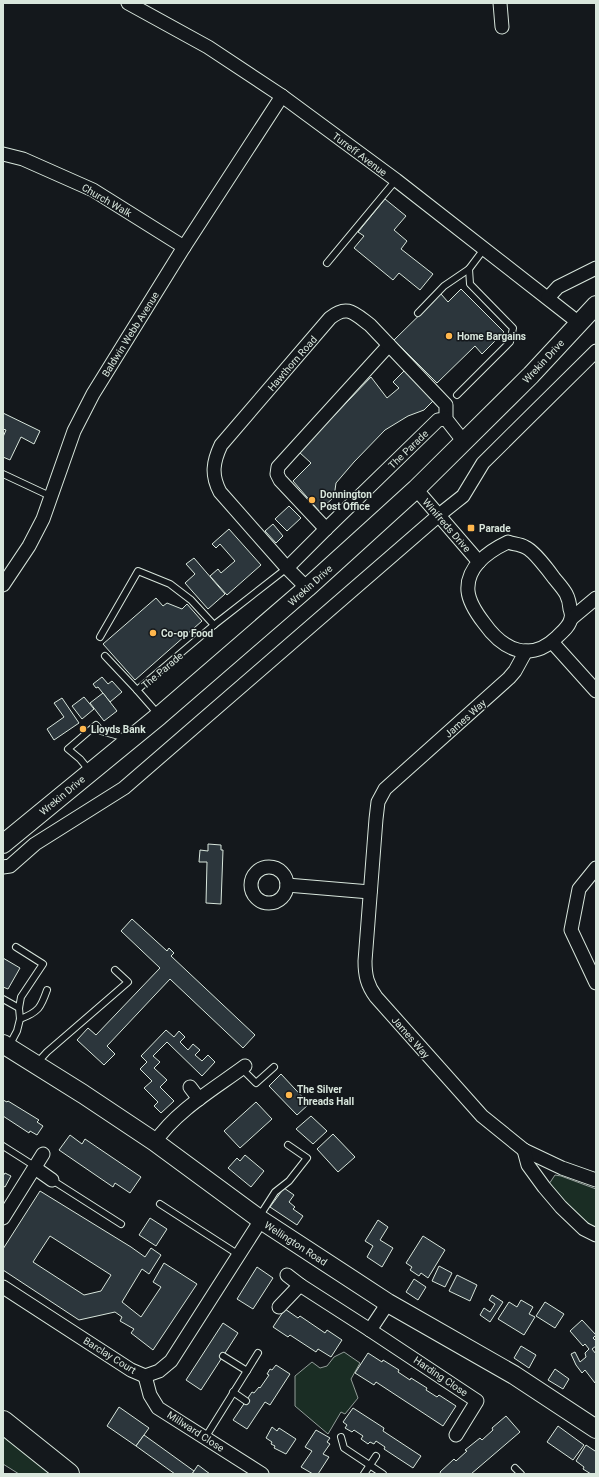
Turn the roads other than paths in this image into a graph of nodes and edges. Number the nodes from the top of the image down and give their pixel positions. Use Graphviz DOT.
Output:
graph roads {
  1 [pos="128,3"];
  2 [pos="500,3"];
  3 [pos="502,27"];
  4 [pos="282,96"];
  5 [pos="3,154"];
  6 [pos="396,180"];
  7 [pos="184,247"];
  8 [pos="484,249"];
  9 [pos="327,263"];
  10 [pos="596,268"];
  11 [pos="469,269"];
  12 [pos="548,298"];
  13 [pos="596,305"];
  14 [pos="418,313"];
  15 [pos="579,323"];
  16 [pos="389,345"];
  17 [pos="596,351"];
  18 [pos="457,395"];
  19 [pos="446,419"];
  20 [pos="464,442"];
  21 [pos="3,474"];
  22 [pos="416,489"];
  23 [pos="50,496"];
  24 [pos="439,515"];
  25 [pos="326,529"];
  26 [pos="479,562"];
  27 [pos="287,568"];
  28 [pos="3,585"];
  29 [pos="307,588"];
  30 [pos="596,598"];
  31 [pos="572,618"];
  32 [pos="214,625"];
  33 [pos="100,637"];
  34 [pos="552,642"];
  35 [pos="526,651"];
  36 [pos="106,656"];
  37 [pos="138,690"];
  38 [pos="596,691"];
  39 [pos="160,716"];
  40 [pos="131,740"];
  41 [pos="90,772"];
  42 [pos="3,844"];
  43 [pos="3,867"];
  44 [pos="596,868"];
  45 [pos="287,885"];
  46 [pos="370,892"];
  47 [pos="16,947"];
  48 [pos="115,970"];
  49 [pos="596,983"];
  50 [pos="48,990"];
  51 [pos="3,999"];
  52 [pos="18,1008"];
  53 [pos="20,1019"];
  54 [pos="6,1046"];
  55 [pos="36,1064"];
  56 [pos="243,1067"];
  57 [pos="274,1067"];
  58 [pos="190,1086"];
  59 [pos="199,1099"];
  60 [pos="155,1142"];
  61 [pos="288,1145"];
  62 [pos="3,1146"];
  63 [pos="524,1150"];
  64 [pos="43,1154"];
  65 [pos="36,1168"];
  66 [pos="52,1180"];
  67 [pos="596,1180"];
  68 [pos="160,1204"];
  69 [pos="3,1218"];
  70 [pos="260,1219"];
  71 [pos="121,1224"];
  72 [pos="596,1235"];
  73 [pos="239,1255"];
  74 [pos="287,1275"];
  75 [pos="300,1285"];
  76 [pos="3,1288"];
  77 [pos="388,1303"];
  78 [pos="279,1307"];
  79 [pos="370,1330"];
  80 [pos="258,1353"];
  81 [pos="223,1356"];
  82 [pos="247,1371"];
  83 [pos="145,1376"];
  84 [pos="233,1392"];
  85 [pos="246,1401"];
  86 [pos="3,1422"];
  87 [pos="596,1429"];
  88 [pos="456,1435"];
  89 [pos="341,1437"];
  90 [pos="206,1438"];
  91 [pos="376,1456"];
  92 [pos="370,1465"];
  93 [pos="515,1468"];
  94 [pos="68,1474"];
  95 [pos="262,1474"];
  96 [pos="364,1474"];
  97 [pos="383,1474"];
  98 [pos="521,1474"];
  1 -- 4 [label="street, Turreff Avenue"];
  2 -- 3 [label="street"];
  4 -- 6 [label="street, Turreff Avenue"];
  4 -- 7 [label="street, Baldwin Webb Avenue"];
  5 -- 7 [label="street, Church Walk"];
  6 -- 8 [label="street, Turreff Avenue"];
  6 -- 9 [label="lane"];
  7 -- 23 [label="street, Baldwin Webb Avenue"];
  8 -- 11 [label="lane"];
  8 -- 12 [label="street, Turreff Avenue"];
  10 -- 12 [label="street"];
  11 -- 14 [label="lane"];
  11 -- 18 [label="lane"];
  12 -- 15 [label="street, Turreff Avenue"];
  13 -- 15 [label="street, Wrekin Drive"];
  15 -- 20 [label="street, Wrekin Drive"];
  16 -- 19 [label="street, Hawthorn Road"];
  16 -- 25 [label="street"];
  16 -- 27 [label="street, Hawthorn Road"];
  17 -- 24 [label="street"];
  19 -- 20 [label="street, Hawthorn Road"];
  19 -- 25 [label="street, The Parade"];
  20 -- 22 [label="street, Wrekin Drive"];
  21 -- 23 [label="lane"];
  22 -- 24 [label="street, Winifreds Drive"];
  22 -- 29 [label="street, Wrekin Drive"];
  23 -- 28 [label="street, Baldwin Webb Avenue"];
  24 -- 26 [label="street, Winifreds Drive"];
  24 -- 43 [label="street"];
  25 -- 27 [label="street, The Parade"];
  26 -- 31 [label="street, Winifreds Drive"];
  26 -- 35 [label="street, Winifreds Drive"];
  27 -- 29 [label="street"];
  27 -- 32 [label="lane, The Parade"];
  29 -- 39 [label="street, Wrekin Drive"];
  30 -- 31 [label="street"];
  31 -- 34 [label="street"];
  32 -- 33 [label="lane"];
  32 -- 37 [label="lane, The Parade"];
  34 -- 35 [label="street"];
  34 -- 38 [label="street"];
  35 -- 46 [label="street, James Way"];
  36 -- 37 [label="lane"];
  37 -- 39 [label="lane, The Parade"];
  39 -- 40 [label="street, Wrekin Drive"];
  40 -- 41 [label="street, Wrekin Drive"];
  40 -- 41 [label="lane"];
  41 -- 42 [label="street, Wrekin Drive"];
  44 -- 49 [label="street"];
  45 -- 46 [label="street"];
  46 -- 63 [label="street, James Way"];
  47 -- 52 [label="lane"];
  48 -- 55 [label="lane"];
  50 -- 53 [label="lane"];
  51 -- 52 [label="lane"];
  52 -- 53 [label="lane"];
  53 -- 54 [label="lane"];
  54 -- 55 [label="street, Wellington Road"];
  55 -- 60 [label="street, Wellington Road"];
  56 -- 57 [label="lane"];
  56 -- 59 [label="street"];
  58 -- 59 [label="street"];
  59 -- 60 [label="street"];
  60 -- 70 [label="street, Wellington Road"];
  61 -- 70 [label="lane"];
  62 -- 65 [label="lane"];
  63 -- 67 [label="street, James Way"];
  63 -- 72 [label="street"];
  64 -- 65 [label="street"];
  65 -- 66 [label="street"];
  65 -- 69 [label="street"];
  66 -- 71 [label="lane"];
  68 -- 73 [label="lane"];
  70 -- 73 [label="street, Barclay Court"];
  70 -- 77 [label="street, Wellington Road"];
  73 -- 83 [label="street, Barclay Court"];
  74 -- 75 [label="street, Harding Close"];
  75 -- 78 [label="street"];
  75 -- 79 [label="street, Harding Close"];
  76 -- 83 [label="street, Barclay Court"];
  77 -- 79 [label="street"];
  77 -- 87 [label="street, Wellington Road"];
  79 -- 88 [label="street, Harding Close"];
  80 -- 82 [label="lane"];
  81 -- 82 [label="lane"];
  82 -- 84 [label="lane"];
  83 -- 90 [label="street, Millward Close"];
  84 -- 85 [label="lane"];
  84 -- 90 [label="lane"];
  86 -- 94 [label="highway"];
  89 -- 92 [label="lane"];
  90 -- 95 [label="street, Millward Close"];
  91 -- 92 [label="lane"];
  92 -- 96 [label="lane"];
  92 -- 97 [label="lane"];
  93 -- 98 [label="lane"];
}
